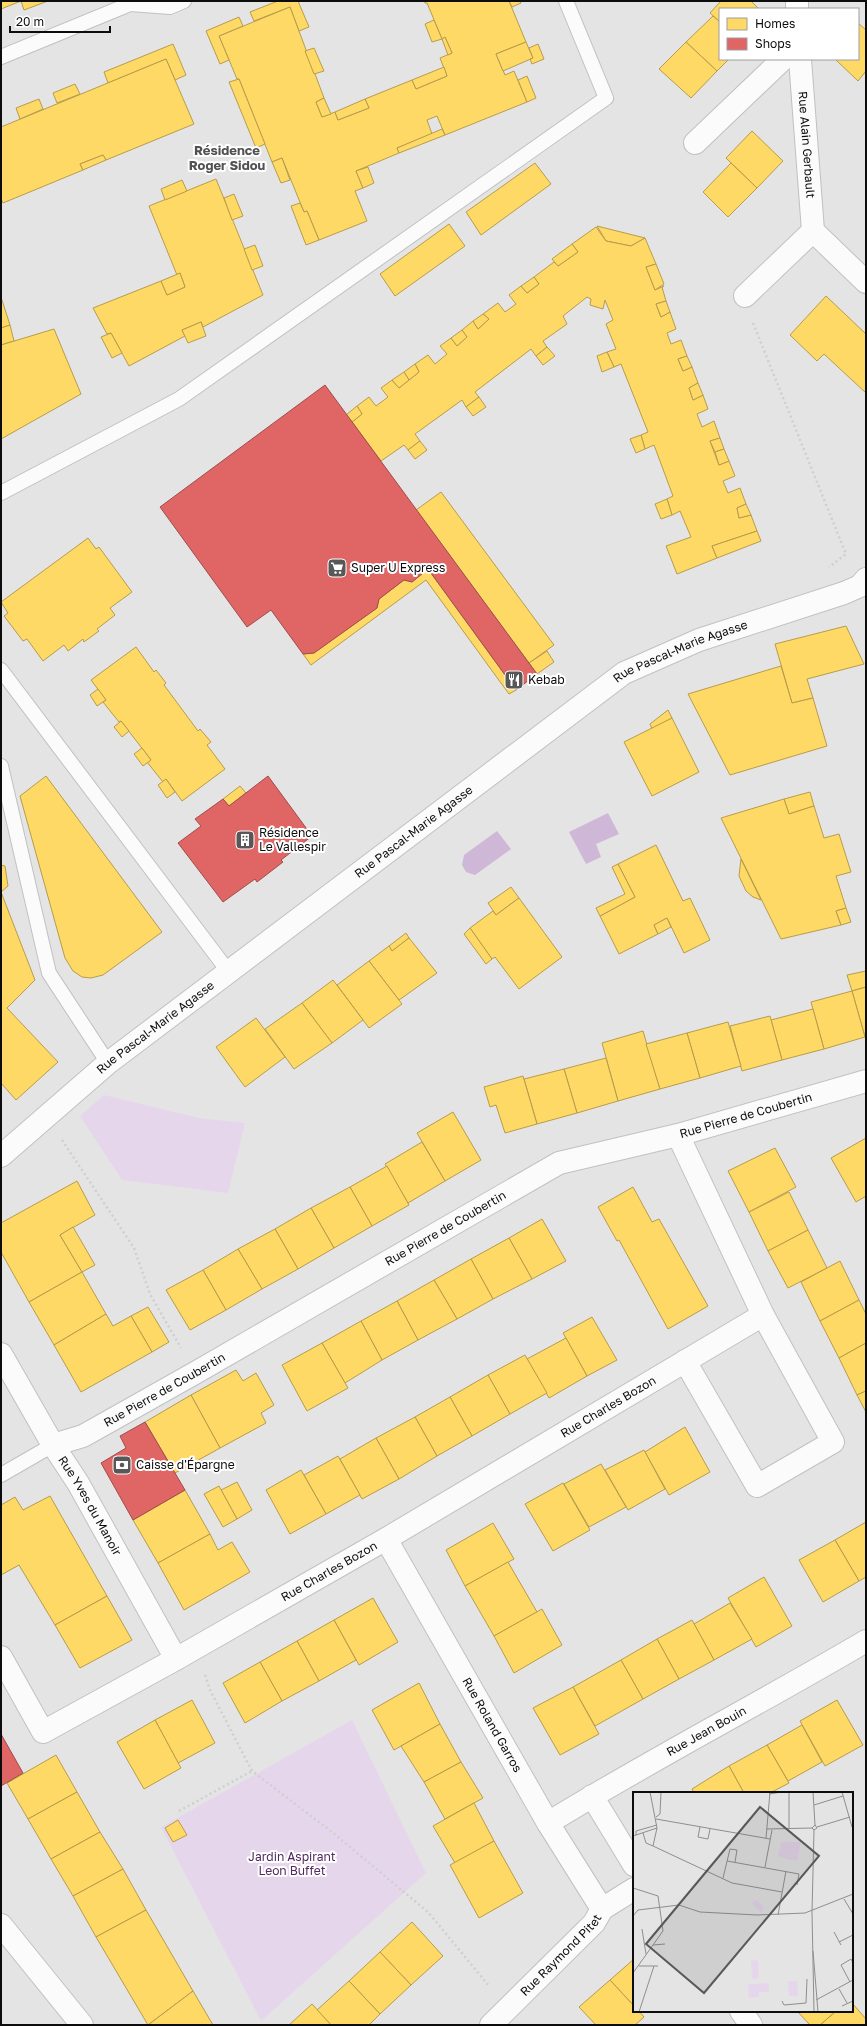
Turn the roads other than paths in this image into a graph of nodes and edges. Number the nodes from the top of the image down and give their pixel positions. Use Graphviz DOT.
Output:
graph roads {
  1 [pos="184,1"];
  2 [pos="566,1"];
  3 [pos="1,58"];
  4 [pos="782,60"];
  5 [pos="800,60"];
  6 [pos="695,143"];
  7 [pos="813,231"];
  8 [pos="866,282"];
  9 [pos="745,296"];
  10 [pos="1,493"];
  11 [pos="866,579"];
  12 [pos="1,670"];
  13 [pos="1,766"];
  14 [pos="228,971"];
  15 [pos="108,1062"];
  16 [pos="866,1081"];
  17 [pos="678,1135"];
  18 [pos="1,1156"];
  19 [pos="763,1315"];
  20 [pos="1,1354"];
  21 [pos="685,1361"];
  22 [pos="53,1445"];
  23 [pos="1,1475"];
  24 [pos="386,1539"];
  25 [pos="866,1641"];
  26 [pos="1,1657"];
  27 [pos="176,1659"];
  28 [pos="592,1796"];
  29 [pos="548,1823"];
  30 [pos="633,1863"];
  31 [pos="633,1890"];
  32 [pos="602,1909"];
  33 [pos="1,1925"];
  34 [pos="51,1987"];
  35 [pos="742,2012"];
  36 [pos="66,2025"];
  37 [pos="82,2025"];
  38 [pos="491,2025"];
  39 [pos="751,2025"];
  1 -- 3 [label="lane"];
  2 -- 10 [label="lane"];
  4 -- 6 [label="street"];
  5 -- 7 [label="street, Rue Alain Gerbault"];
  7 -- 8 [label="street"];
  7 -- 9 [label="street"];
  11 -- 14 [label="street, Rue Pascal-Marie Agasse"];
  12 -- 14 [label="lane"];
  13 -- 15 [label="lane"];
  14 -- 15 [label="street, Rue Pascal-Marie Agasse"];
  15 -- 18 [label="street, Rue Pascal-Marie Agasse"];
  16 -- 17 [label="street, Rue Pierre de Coubertin"];
  17 -- 19 [label="street"];
  17 -- 22 [label="street, Rue Pierre de Coubertin"];
  19 -- 21 [label="street, Rue Charles Bozon"];
  19 -- 21 [label="street"];
  20 -- 22 [label="street, Rue Yves du Manoir"];
  21 -- 24 [label="street, Rue Charles Bozon"];
  22 -- 23 [label="lane"];
  22 -- 27 [label="street, Rue Yves du Manoir"];
  24 -- 27 [label="street, Rue Charles Bozon"];
  24 -- 29 [label="street, Rue Roland Garros"];
  25 -- 28 [label="street, Rue Jean Bouin"];
  26 -- 27 [label="street, Rue Charles Bozon"];
  28 -- 29 [label="street, Rue Jean Bouin"];
  28 -- 30 [label="street"];
  29 -- 32 [label="street, Rue Roland Garros"];
  31 -- 32 [label="street, Rue Raymond Pitet"];
  32 -- 38 [label="street, Rue Raymond Pitet"];
  33 -- 34 [label="street"];
  34 -- 36 [label="street"];
  34 -- 37 [label="street"];
  35 -- 39 [label="street"];
}
